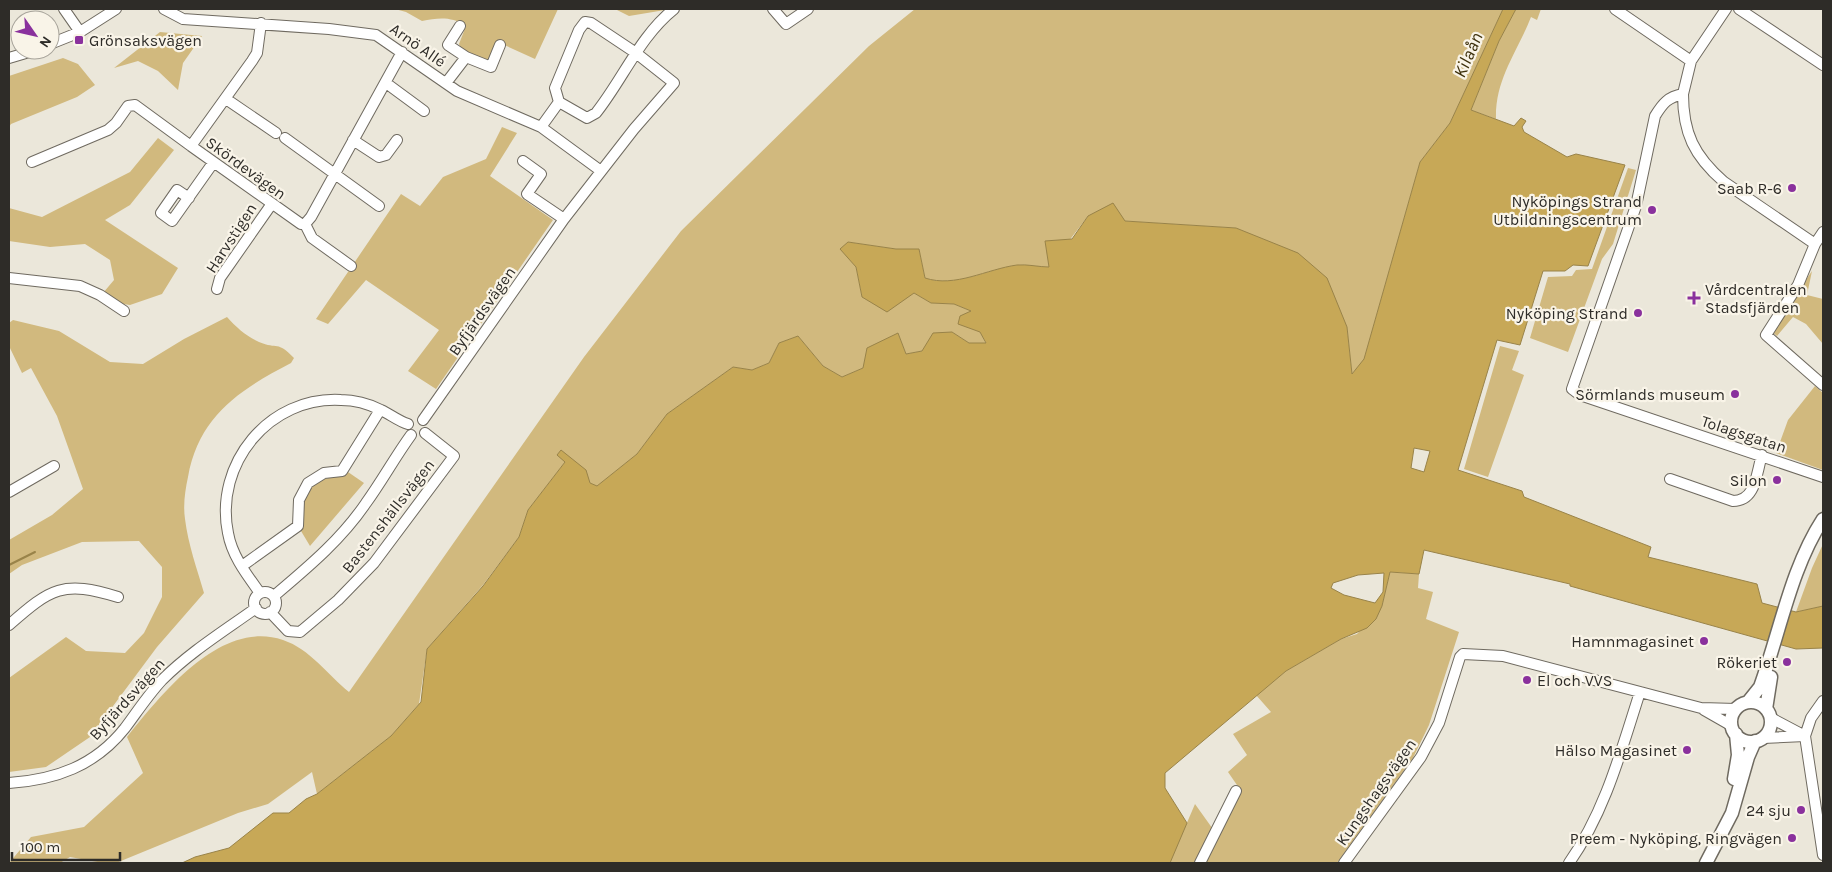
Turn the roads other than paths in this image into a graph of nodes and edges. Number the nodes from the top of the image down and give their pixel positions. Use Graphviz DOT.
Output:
graph roads {
  1 [pos="64,9"];
  2 [pos="106,9"];
  3 [pos="116,9"];
  4 [pos="164,9"];
  5 [pos="674,9"];
  6 [pos="773,9"];
  7 [pos="808,9"];
  8 [pos="1615,9"];
  9 [pos="1726,9"];
  10 [pos="1739,9"];
  11 [pos="261,24"];
  12 [pos="460,26"];
  13 [pos="78,29"];
  14 [pos="60,35"];
  15 [pos="60,39"];
  16 [pos="500,44"];
  17 [pos="402,52"];
  18 [pos="636,53"];
  19 [pos="466,57"];
  20 [pos="1691,61"];
  21 [pos="1823,65"];
  22 [pos="386,83"];
  23 [pos="446,83"];
  24 [pos="1683,94"];
  25 [pos="226,99"];
  26 [pos="559,102"];
  27 [pos="424,111"];
  28 [pos="541,127"];
  29 [pos="353,140"];
  30 [pos="397,140"];
  31 [pos="191,146"];
  32 [pos="523,161"];
  33 [pos="32,162"];
  34 [pos="213,163"];
  35 [pos="601,171"];
  36 [pos="335,174"];
  37 [pos="189,198"];
  38 [pos="271,205"];
  39 [pos="380,206"];
  40 [pos="564,219"];
  41 [pos="305,224"];
  42 [pos="1823,232"];
  43 [pos="1815,244"];
  44 [pos="351,266"];
  45 [pos="9,278"];
  46 [pos="217,289"];
  47 [pos="124,311"];
  48 [pos="1823,385"];
  49 [pos="380,410"];
  50 [pos="423,420"];
  51 [pos="408,424"];
  52 [pos="425,433"];
  53 [pos="411,435"];
  54 [pos="1762,455"];
  55 [pos="54,466"];
  56 [pos="1823,477"];
  57 [pos="1670,479"];
  58 [pos="9,492"];
  59 [pos="1823,519"];
  60 [pos="1823,531"];
  61 [pos="242,566"];
  62 [pos="260,593"];
  63 [pos="274,596"];
  64 [pos="118,597"];
  65 [pos="256,608"];
  66 [pos="1788,609"];
  67 [pos="270,612"];
  68 [pos="9,625"];
  69 [pos="1777,645"];
  70 [pos="1640,692"];
  71 [pos="1823,701"];
  72 [pos="1748,702"];
  73 [pos="1701,708"];
  74 [pos="1736,709"];
  75 [pos="1769,713"];
  76 [pos="1734,730"];
  77 [pos="1805,736"];
  78 [pos="1759,740"];
  79 [pos="9,784"];
  80 [pos="1236,791"];
  81 [pos="1718,842"];
  82 [pos="1823,854"];
  83 [pos="1200,863"];
  84 [pos="1344,863"];
  85 [pos="1569,863"];
  86 [pos="1706,863"];
  1 -- 13 [label="street"];
  2 -- 13 [label="street"];
  3 -- 13 [label="street"];
  4 -- 11 [label="street, Arnö Allé"];
  5 -- 18 [label="street"];
  6 -- 7 [label="street"];
  8 -- 20 [label="street"];
  9 -- 20 [label="street"];
  10 -- 21 [label="street"];
  11 -- 17 [label="street, Arnö Allé"];
  11 -- 25 [label="street, Skördevägen"];
  12 -- 19 [label="street, Arnö Allé"];
  13 -- 14 [label="street"];
  13 -- 15 [label="street"];
  16 -- 19 [label="street, Arnö Allé"];
  17 -- 22 [label="street"];
  17 -- 23 [label="street, Arnö Allé"];
  18 -- 26 [label="street"];
  18 -- 26 [label="street"];
  18 -- 35 [label="street, Byfjärdsvägen"];
  19 -- 23 [label="street, Arnö Allé"];
  20 -- 24 [label="street"];
  22 -- 27 [label="street"];
  22 -- 29 [label="street"];
  23 -- 28 [label="street, Arnö Allé"];
  24 -- 43 [label="street"];
  24 -- 54 [label="street, Tolagsgatan"];
  25 -- 31 [label="street, Skördevägen"];
  25 -- 36 [label="street"];
  26 -- 28 [label="street"];
  28 -- 35 [label="street, Arnö Allé"];
  29 -- 30 [label="street"];
  29 -- 36 [label="street"];
  31 -- 33 [label="street"];
  31 -- 34 [label="street, Skördevägen"];
  32 -- 40 [label="street"];
  34 -- 37 [label="street"];
  34 -- 38 [label="street, Skördevägen"];
  35 -- 40 [label="street, Byfjärdsvägen"];
  36 -- 39 [label="street"];
  36 -- 41 [label="street"];
  38 -- 41 [label="street, Skördevägen"];
  38 -- 46 [label="street, Harvstigen"];
  40 -- 50 [label="street, Byfjärdsvägen"];
  41 -- 44 [label="street, Skördevägen"];
  42 -- 43 [label="street"];
  43 -- 48 [label="street"];
  45 -- 47 [label="street"];
  49 -- 51 [label="street"];
  49 -- 61 [label="street"];
  49 -- 61 [label="street"];
  50 -- 51 [label="street"];
  50 -- 52 [label="street"];
  51 -- 53 [label="street"];
  52 -- 53 [label="street"];
  52 -- 67 [label="street, Bastenshällsvägen"];
  53 -- 63 [label="street"];
  54 -- 56 [label="street, Tolagsgatan"];
  54 -- 57 [label="street"];
  55 -- 58 [label="street"];
  59 -- 66 [label="main road"];
  60 -- 66 [label="main road"];
  61 -- 62 [label="street"];
  62 -- 63 [label="street"];
  62 -- 65 [label="street"];
  63 -- 67 [label="street"];
  64 -- 68 [label="street"];
  65 -- 67 [label="street"];
  65 -- 79 [label="street, Byfjärdsvägen"];
  66 -- 69 [label="main road"];
  69 -- 72 [label="main road"];
  69 -- 75 [label="main road"];
  70 -- 73 [label="street"];
  70 -- 84 [label="street, Kungshagsvägen"];
  70 -- 85 [label="street"];
  71 -- 77 [label="street"];
  72 -- 74 [label="main road"];
  72 -- 75 [label="main road"];
  73 -- 74 [label="street"];
  73 -- 76 [label="street"];
  74 -- 76 [label="main road"];
  75 -- 77 [label="street"];
  75 -- 78 [label="main road"];
  76 -- 78 [label="main road"];
  76 -- 81 [label="main road"];
  77 -- 78 [label="street"];
  77 -- 82 [label="street"];
  78 -- 81 [label="main road"];
  80 -- 83 [label="street"];
  81 -- 86 [label="main road"];
}
